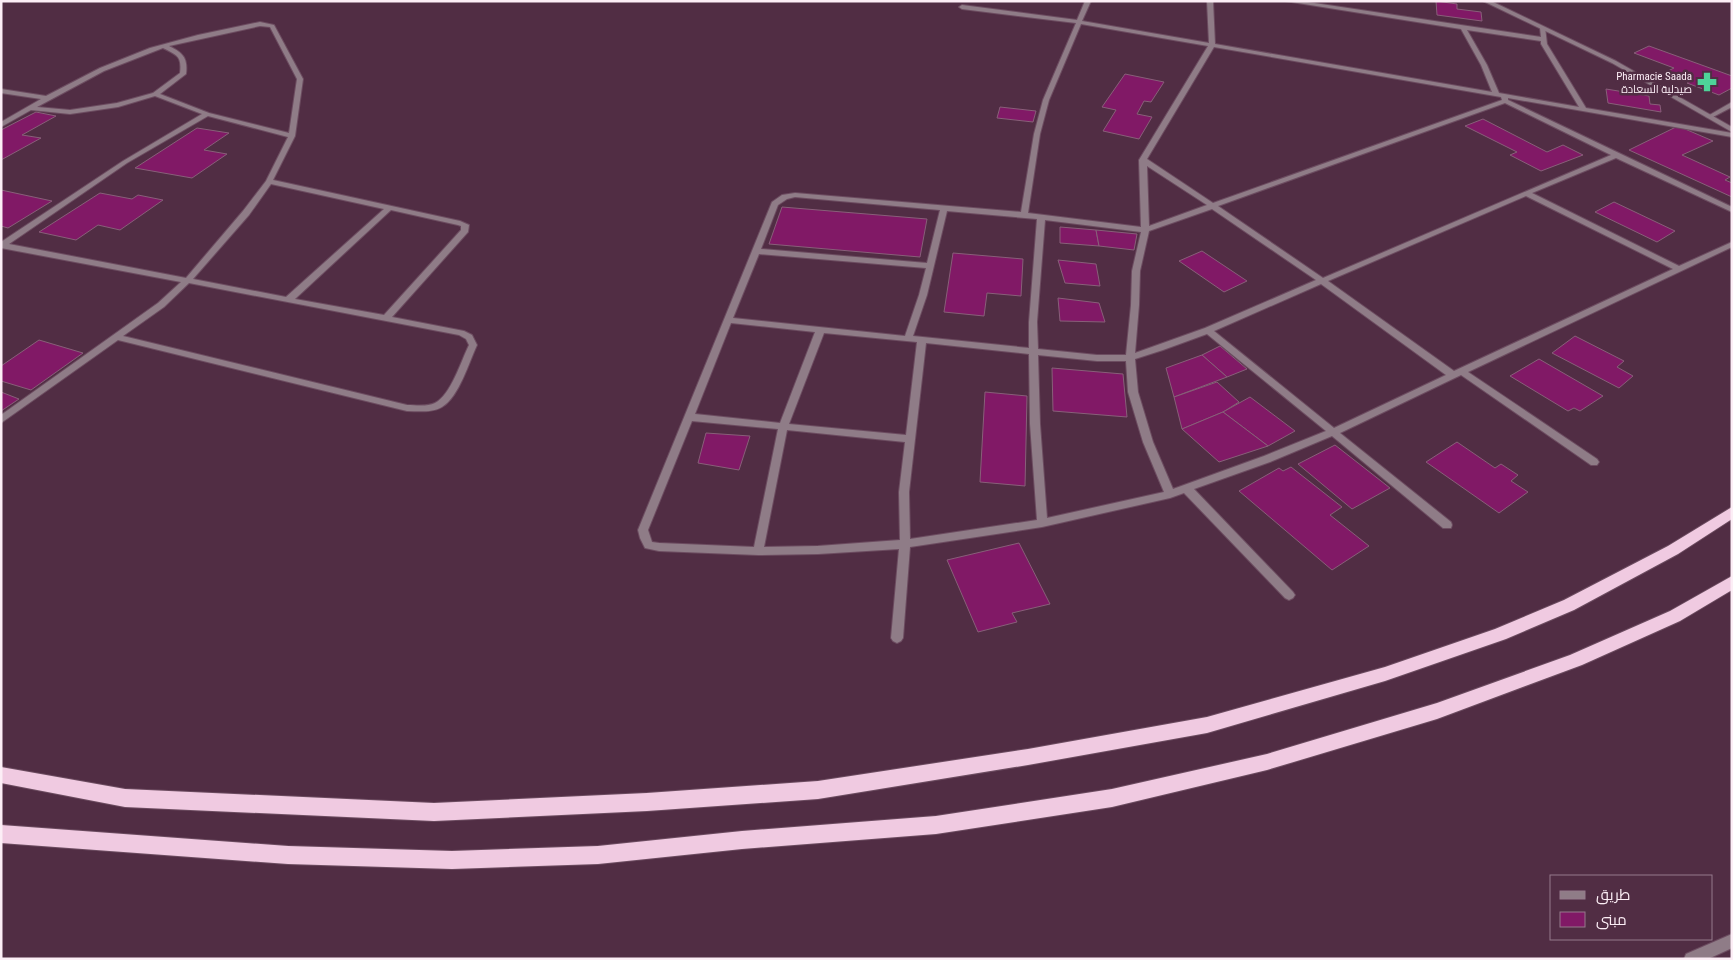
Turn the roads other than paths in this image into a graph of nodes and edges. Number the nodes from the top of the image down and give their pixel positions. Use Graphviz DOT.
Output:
graph roads {
  1 [pos="1088,1"];
  2 [pos="1210,1"];
  3 [pos="1288,1"];
  4 [pos="1486,1"];
  5 [pos="962,7"];
  6 [pos="1079,22"];
  7 [pos="1463,27"];
  8 [pos="1543,28"];
  9 [pos="1542,39"];
  10 [pos="1212,45"];
  11 [pos="163,46"];
  12 [pos="1,90"];
  13 [pos="154,94"];
  14 [pos="1502,97"];
  15 [pos="48,98"];
  16 [pos="1732,104"];
  17 [pos="31,108"];
  18 [pos="1584,110"];
  19 [pos="207,114"];
  20 [pos="1709,117"];
  21 [pos="1,124"];
  22 [pos="1732,130"];
  23 [pos="1732,134"];
  24 [pos="292,136"];
  25 [pos="1618,156"];
  26 [pos="1143,160"];
  27 [pos="269,181"];
  28 [pos="1526,194"];
  29 [pos="1215,206"];
  30 [pos="390,207"];
  31 [pos="944,208"];
  32 [pos="1732,210"];
  33 [pos="1024,215"];
  34 [pos="1040,218"];
  35 [pos="1144,230"];
  36 [pos="1732,244"];
  37 [pos="1,245"];
  38 [pos="756,252"];
  39 [pos="930,266"];
  40 [pos="1679,269"];
  41 [pos="188,280"];
  42 [pos="1322,280"];
  43 [pos="288,300"];
  44 [pos="386,318"];
  45 [pos="728,320"];
  46 [pos="1208,330"];
  47 [pos="820,331"];
  48 [pos="115,337"];
  49 [pos="908,339"];
  50 [pos="922,340"];
  51 [pos="1034,351"];
  52 [pos="1130,357"];
  53 [pos="1458,374"];
  54 [pos="689,417"];
  55 [pos="1,420"];
  56 [pos="783,428"];
  57 [pos="1335,431"];
  58 [pos="910,440"];
  59 [pos="1594,462"];
  60 [pos="1186,488"];
  61 [pos="1170,494"];
  62 [pos="1732,512"];
  63 [pos="1042,522"];
  64 [pos="1447,525"];
  65 [pos="905,544"];
  66 [pos="758,551"];
  67 [pos="1732,582"];
  68 [pos="1290,595"];
  69 [pos="897,638"];
  70 [pos="1,775"];
  71 [pos="1,834"];
  72 [pos="1732,941"];
  73 [pos="1691,959"];
  1 -- 6 [label="street"];
  2 -- 10 [label="street"];
  3 -- 7 [label="street"];
  4 -- 8 [label="street"];
  5 -- 6 [label="street"];
  6 -- 10 [label="street"];
  6 -- 33 [label="street"];
  7 -- 9 [label="street"];
  7 -- 14 [label="street"];
  8 -- 9 [label="street"];
  8 -- 20 [label="street"];
  9 -- 18 [label="street"];
  10 -- 14 [label="street"];
  10 -- 26 [label="street"];
  11 -- 13 [label="street"];
  11 -- 15 [label="street"];
  11 -- 24 [label="street"];
  12 -- 15 [label="street"];
  13 -- 17 [label="street"];
  13 -- 19 [label="street"];
  14 -- 18 [label="street"];
  14 -- 25 [label="street"];
  14 -- 29 [label="street"];
  15 -- 17 [label="street"];
  16 -- 20 [label="street"];
  17 -- 21 [label="street"];
  18 -- 23 [label="street"];
  19 -- 24 [label="street"];
  19 -- 37 [label="street"];
  20 -- 22 [label="street"];
  24 -- 27 [label="street"];
  25 -- 28 [label="street"];
  25 -- 32 [label="street"];
  26 -- 29 [label="street"];
  26 -- 35 [label="street"];
  27 -- 30 [label="street"];
  27 -- 41 [label="street"];
  28 -- 40 [label="street"];
  28 -- 42 [label="street"];
  29 -- 35 [label="street"];
  29 -- 42 [label="street"];
  30 -- 43 [label="street"];
  30 -- 44 [label="street"];
  31 -- 33 [label="street"];
  31 -- 38 [label="street"];
  31 -- 39 [label="street"];
  33 -- 34 [label="street"];
  34 -- 35 [label="street"];
  34 -- 51 [label="street"];
  35 -- 52 [label="street"];
  36 -- 40 [label="street"];
  37 -- 41 [label="street"];
  38 -- 39 [label="street"];
  38 -- 45 [label="street"];
  39 -- 49 [label="street"];
  40 -- 53 [label="street"];
  41 -- 43 [label="street"];
  41 -- 48 [label="street"];
  42 -- 46 [label="street"];
  42 -- 53 [label="street"];
  43 -- 44 [label="street"];
  44 -- 48 [label="street"];
  45 -- 47 [label="street"];
  45 -- 54 [label="street"];
  46 -- 52 [label="street"];
  46 -- 57 [label="street"];
  47 -- 49 [label="street"];
  47 -- 56 [label="street"];
  48 -- 55 [label="street"];
  49 -- 50 [label="street"];
  50 -- 51 [label="street"];
  50 -- 58 [label="street"];
  51 -- 52 [label="street"];
  51 -- 63 [label="street"];
  52 -- 61 [label="street"];
  53 -- 57 [label="street"];
  53 -- 59 [label="street"];
  54 -- 56 [label="street"];
  54 -- 66 [label="street"];
  56 -- 58 [label="street"];
  56 -- 66 [label="street"];
  57 -- 60 [label="street"];
  57 -- 64 [label="street"];
  58 -- 65 [label="street"];
  60 -- 61 [label="street"];
  60 -- 68 [label="street"];
  61 -- 63 [label="street"];
  62 -- 70 [label="highway"];
  63 -- 65 [label="street"];
  65 -- 66 [label="street"];
  65 -- 69 [label="street"];
  67 -- 71 [label="highway"];
  72 -- 73 [label="street"];
}
